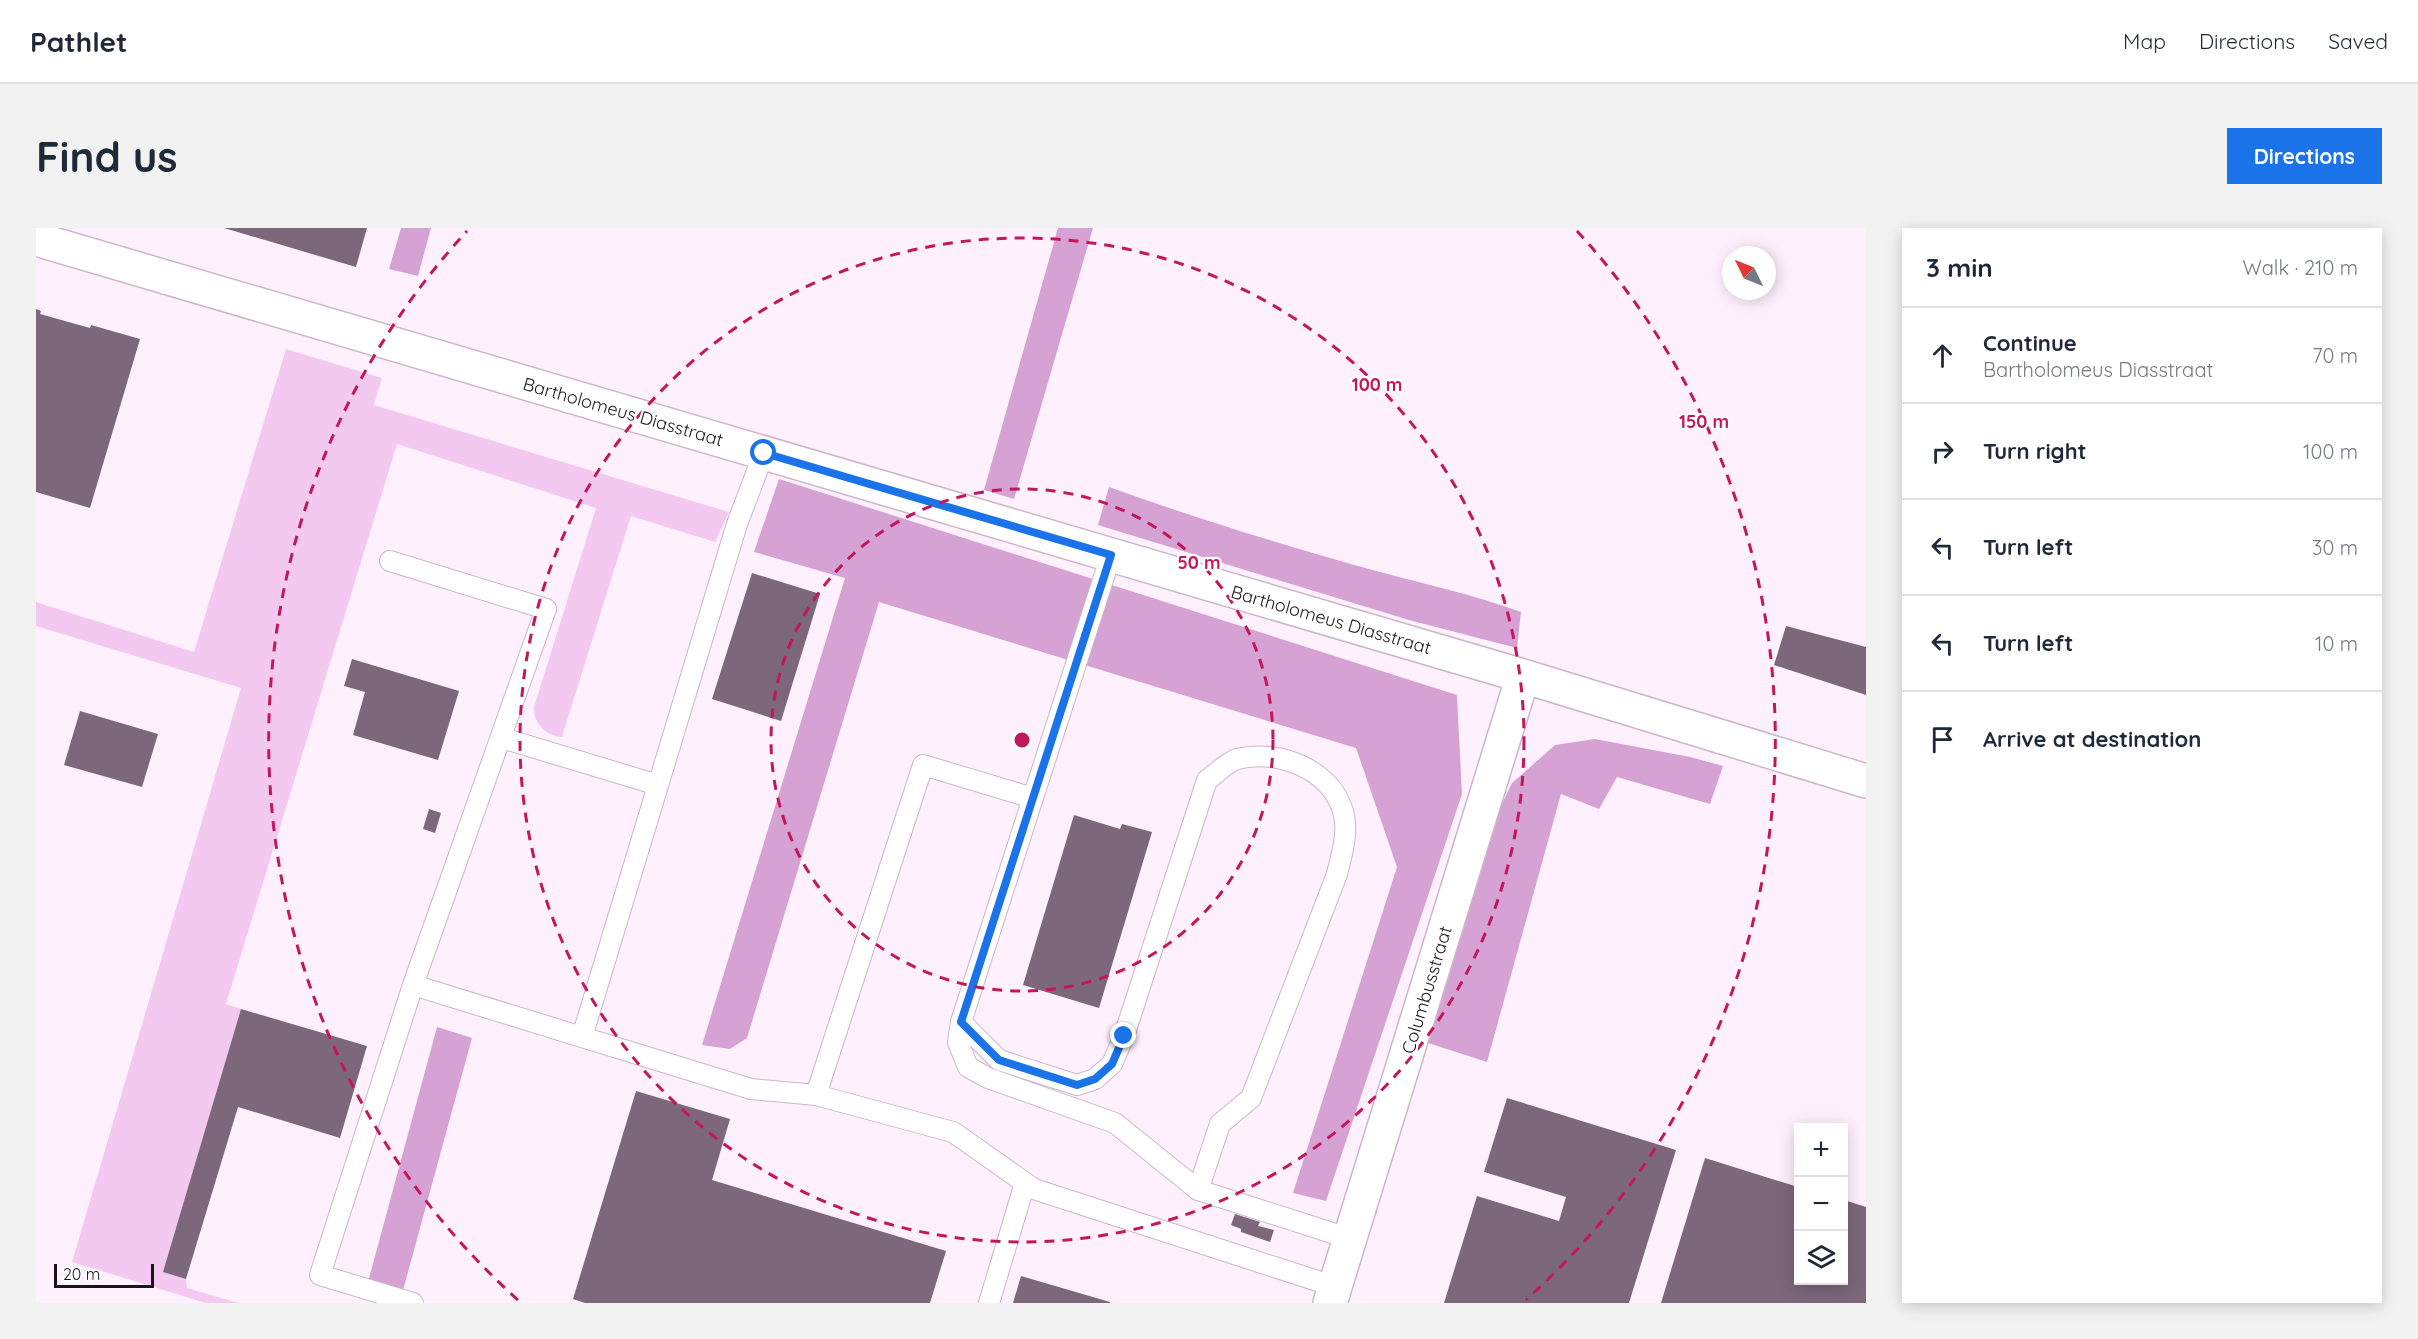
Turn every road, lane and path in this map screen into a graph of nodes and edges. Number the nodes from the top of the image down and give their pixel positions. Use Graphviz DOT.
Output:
graph roads {
  1 [pos="36,238"];
  2 [pos="70,239"];
  3 [pos="764,453"];
  4 [pos="1111,555"];
  5 [pos="390,561"];
  6 [pos="1523,676"];
  7 [pos="502,738"];
  8 [pos="1866,781"];
  9 [pos="658,785"];
  10 [pos="1033,798"];
  11 [pos="413,985"];
  12 [pos="961,1022"];
  13 [pos="582,1036"];
  14 [pos="816,1095"];
  15 [pos="1025,1183"];
  16 [pos="1198,1190"];
  17 [pos="1351,1239"];
  18 [pos="1333,1295"];
  19 [pos="413,1303"];
  20 [pos="989,1303"];
  1 -- 2 [label="street, Bartholomeus Diasstraat"];
  2 -- 3 [label="street, Bartholomeus Diasstraat"];
  3 -- 4 [label="street, Bartholomeus Diasstraat"];
  3 -- 9 [label="lane"];
  4 -- 6 [label="street, Bartholomeus Diasstraat"];
  4 -- 10 [label="lane"];
  5 -- 7 [label="lane"];
  6 -- 8 [label="street, Bartholomeus Diasstraat"];
  6 -- 17 [label="street, Columbusstraat"];
  7 -- 9 [label="lane"];
  7 -- 11 [label="lane"];
  9 -- 13 [label="lane"];
  10 -- 12 [label="lane"];
  10 -- 14 [label="lane"];
  11 -- 13 [label="lane"];
  11 -- 19 [label="lane"];
  12 -- 16 [label="lane"];
  12 -- 16 [label="lane"];
  13 -- 14 [label="lane"];
  14 -- 15 [label="lane"];
  15 -- 18 [label="lane"];
  15 -- 20 [label="lane"];
  16 -- 17 [label="lane"];
  17 -- 18 [label="street, Columbusstraat"];
}
